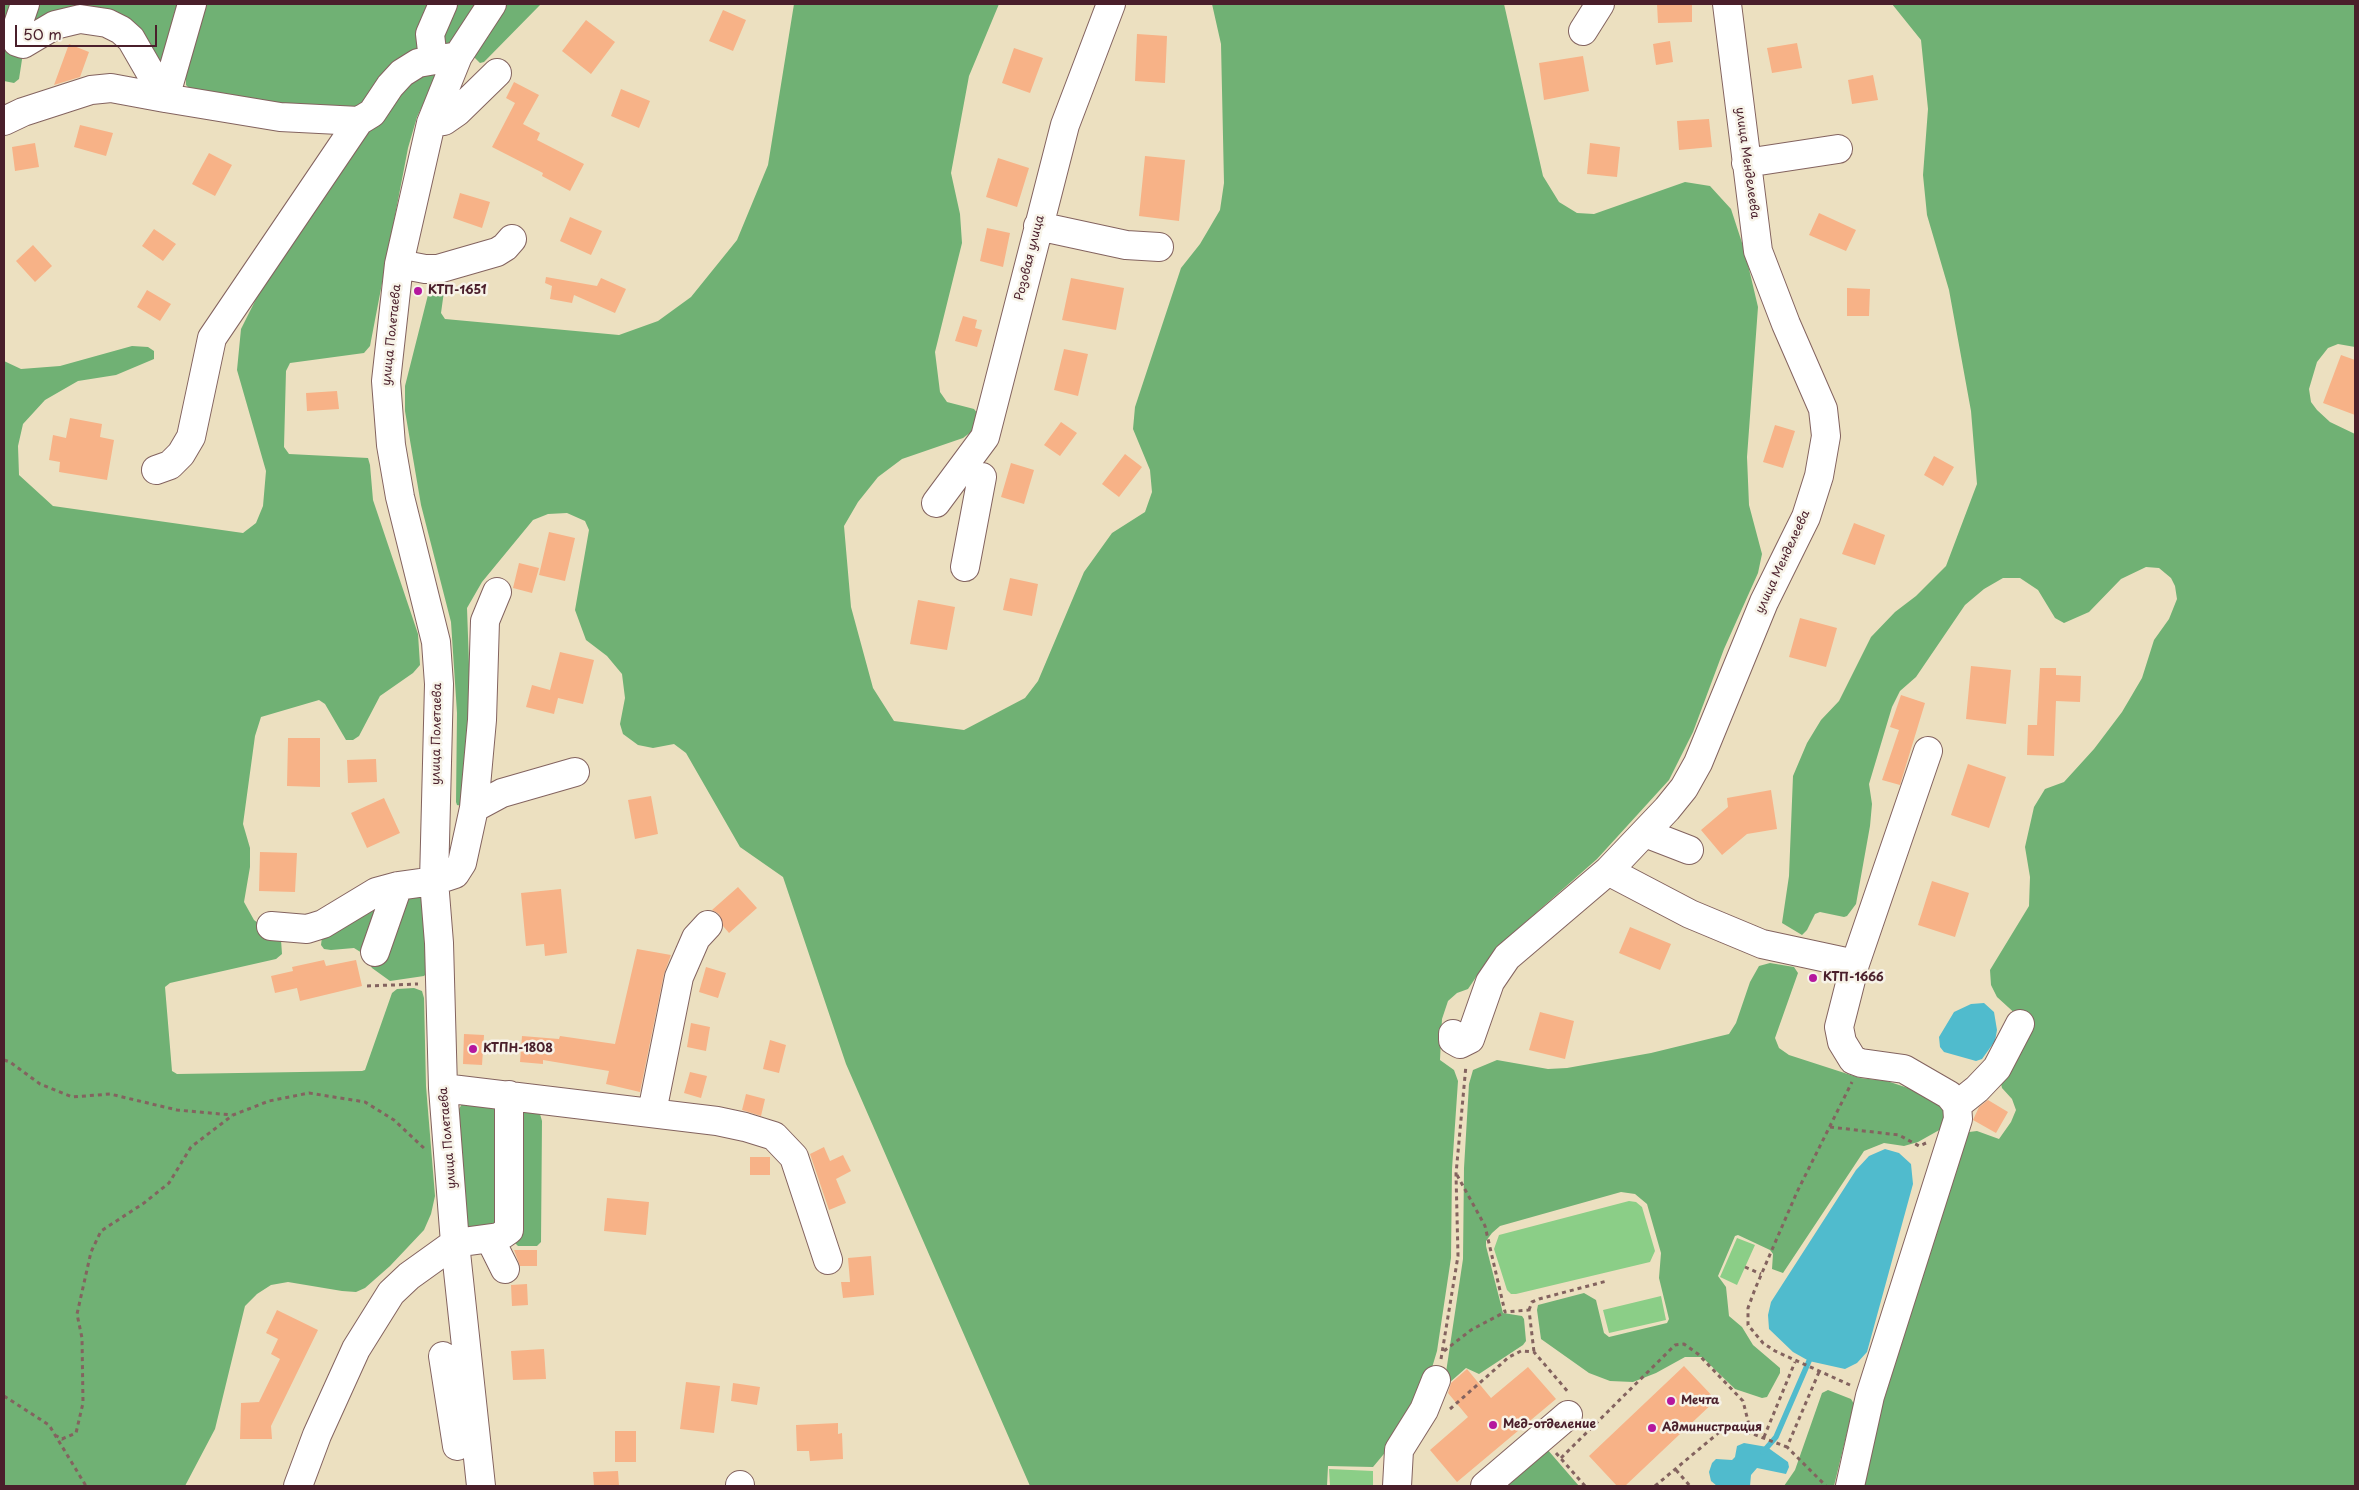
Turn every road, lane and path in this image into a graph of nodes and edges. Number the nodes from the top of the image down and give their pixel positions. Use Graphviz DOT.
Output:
graph roads {
  1 [pos="25,4"];
  2 [pos="192,4"];
  3 [pos="443,4"];
  4 [pos="492,4"];
  5 [pos="1111,4"];
  6 [pos="1600,4"];
  7 [pos="1727,4"];
  8 [pos="1583,31"];
  9 [pos="131,39"];
  10 [pos="446,58"];
  11 [pos="497,73"];
  12 [pos="111,88"];
  13 [pos="165,98"];
  14 [pos="4,121"];
  15 [pos="359,121"];
  16 [pos="431,123"];
  17 [pos="1838,149"];
  18 [pos="1746,163"];
  19 [pos="1038,226"];
  20 [pos="512,239"];
  21 [pos="1159,247"];
  22 [pos="399,264"];
  23 [pos="985,437"];
  24 [pos="156,470"];
  25 [pos="982,477"];
  26 [pos="936,503"];
  27 [pos="991,528"];
  28 [pos="965,568"];
  29 [pos="497,592"];
  30 [pos="1928,751"];
  31 [pos="575,772"];
  32 [pos="474,808"];
  33 [pos="1645,833"];
  34 [pos="1689,850"];
  35 [pos="1608,871"];
  36 [pos="434,881"];
  37 [pos="398,886"];
  38 [pos="708,925"];
  39 [pos="271,926"];
  40 [pos="376,952"];
  41 [pos="1854,964"];
  42 [pos="425,984"];
  43 [pos="367,986"];
  44 [pos="2020,1024"];
  45 [pos="1461,1037"];
  46 [pos="4,1060"];
  47 [pos="1861,1063"];
  48 [pos="443,1088"];
  49 [pos="509,1095"];
  50 [pos="552,1100"];
  51 [pos="1957,1105"];
  52 [pos="652,1112"];
  53 [pos="233,1115"];
  54 [pos="509,1127"];
  55 [pos="1830,1127"];
  56 [pos="1919,1146"];
  57 [pos="449,1151"];
  58 [pos="1456,1174"];
  59 [pos="490,1239"];
  60 [pos="455,1243"];
  61 [pos="828,1260"];
  62 [pos="1745,1267"];
  63 [pos="505,1270"];
  64 [pos="1761,1274"];
  65 [pos="1608,1281"];
  66 [pos="1529,1310"];
  67 [pos="1505,1312"];
  68 [pos="1443,1351"];
  69 [pos="1534,1352"];
  70 [pos="443,1356"];
  71 [pos="1795,1362"];
  72 [pos="1819,1372"];
  73 [pos="1436,1380"];
  74 [pos="459,1391"];
  75 [pos="4,1396"];
  76 [pos="1870,1396"];
  77 [pos="1444,1414"];
  78 [pos="1568,1415"];
  79 [pos="1751,1433"];
  80 [pos="55,1435"];
  81 [pos="1764,1437"];
  82 [pos="1542,1438"];
  83 [pos="456,1446"];
  84 [pos="1787,1447"];
  85 [pos="1561,1458"];
  86 [pos="1676,1470"];
  87 [pos="86,1486"];
  88 [pos="298,1486"];
  89 [pos="481,1486"];
  90 [pos="1397,1486"];
  91 [pos="1486,1486"];
  92 [pos="1585,1486"];
  93 [pos="1655,1486"];
  94 [pos="1690,1486"];
  95 [pos="1826,1486"];
  96 [pos="1850,1486"];
  1 -- 9 [label="street"];
  2 -- 13 [label="street"];
  3 -- 10 [label="street"];
  4 -- 10 [label="street, улица Полетаева"];
  5 -- 19 [label="street, Розовая улица"];
  6 -- 8 [label="street"];
  7 -- 18 [label="street, улица Менделеева"];
  9 -- 12 [label="street"];
  9 -- 13 [label="street"];
  10 -- 15 [label="street"];
  10 -- 16 [label="street, улица Полетаева"];
  11 -- 16 [label="street"];
  12 -- 13 [label="street"];
  12 -- 14 [label="street"];
  13 -- 15 [label="street"];
  15 -- 24 [label="street"];
  16 -- 22 [label="street, улица Полетаева"];
  17 -- 18 [label="street"];
  18 -- 33 [label="street, улица Менделеева"];
  19 -- 21 [label="street"];
  19 -- 23 [label="street, Розовая улица"];
  20 -- 22 [label="street"];
  22 -- 36 [label="street, улица Полетаева"];
  23 -- 25 [label="street"];
  23 -- 26 [label="street, Розовая улица"];
  25 -- 27 [label="street"];
  25 -- 28 [label="street"];
  29 -- 32 [label="street"];
  30 -- 41 [label="street"];
  31 -- 32 [label="street"];
  32 -- 36 [label="street"];
  33 -- 34 [label="street"];
  33 -- 35 [label="street, улица Менделеева"];
  35 -- 41 [label="street"];
  35 -- 45 [label="street, улица Менделеева"];
  36 -- 37 [label="street"];
  36 -- 48 [label="street, улица Полетаева"];
  37 -- 39 [label="street"];
  37 -- 40 [label="street"];
  38 -- 52 [label="street"];
  41 -- 47 [label="street"];
  42 -- 43 [label="path"];
  44 -- 51 [label="street"];
  45 -- 58 [label="path"];
  46 -- 53 [label="path"];
  47 -- 51 [label="street"];
  47 -- 55 [label="path"];
  48 -- 49 [label="street"];
  48 -- 57 [label="street, улица Полетаева"];
  49 -- 50 [label="street"];
  49 -- 54 [label="street"];
  50 -- 52 [label="street"];
  50 -- 54 [label="street"];
  51 -- 76 [label="street"];
  52 -- 61 [label="street"];
  53 -- 57 [label="path"];
  53 -- 80 [label="path"];
  54 -- 59 [label="street"];
  55 -- 56 [label="path"];
  55 -- 64 [label="path"];
  57 -- 60 [label="street, улица Полетаева"];
  58 -- 67 [label="path"];
  58 -- 68 [label="path"];
  59 -- 60 [label="street"];
  59 -- 63 [label="street"];
  60 -- 74 [label="street, улица Полетаева"];
  60 -- 88 [label="street"];
  62 -- 64 [label="path"];
  64 -- 71 [label="path"];
  65 -- 66 [label="path"];
  66 -- 67 [label="path"];
  66 -- 69 [label="path"];
  67 -- 68 [label="path"];
  68 -- 73 [label="path"];
  69 -- 77 [label="path"];
  69 -- 78 [label="path"];
  70 -- 74 [label="street"];
  71 -- 72 [label="path"];
  71 -- 81 [label="path"];
  72 -- 76 [label="path"];
  72 -- 84 [label="path"];
  73 -- 90 [label="street"];
  74 -- 83 [label="street"];
  74 -- 89 [label="street, улица Полетаева"];
  75 -- 80 [label="path"];
  76 -- 96 [label="street"];
  78 -- 82 [label="street"];
  79 -- 81 [label="path"];
  79 -- 85 [label="path"];
  79 -- 86 [label="path"];
  80 -- 87 [label="path"];
  81 -- 84 [label="path"];
  82 -- 85 [label="path"];
  82 -- 91 [label="street"];
  84 -- 95 [label="path"];
  85 -- 92 [label="path"];
  86 -- 93 [label="path"];
  86 -- 94 [label="path"];
}
